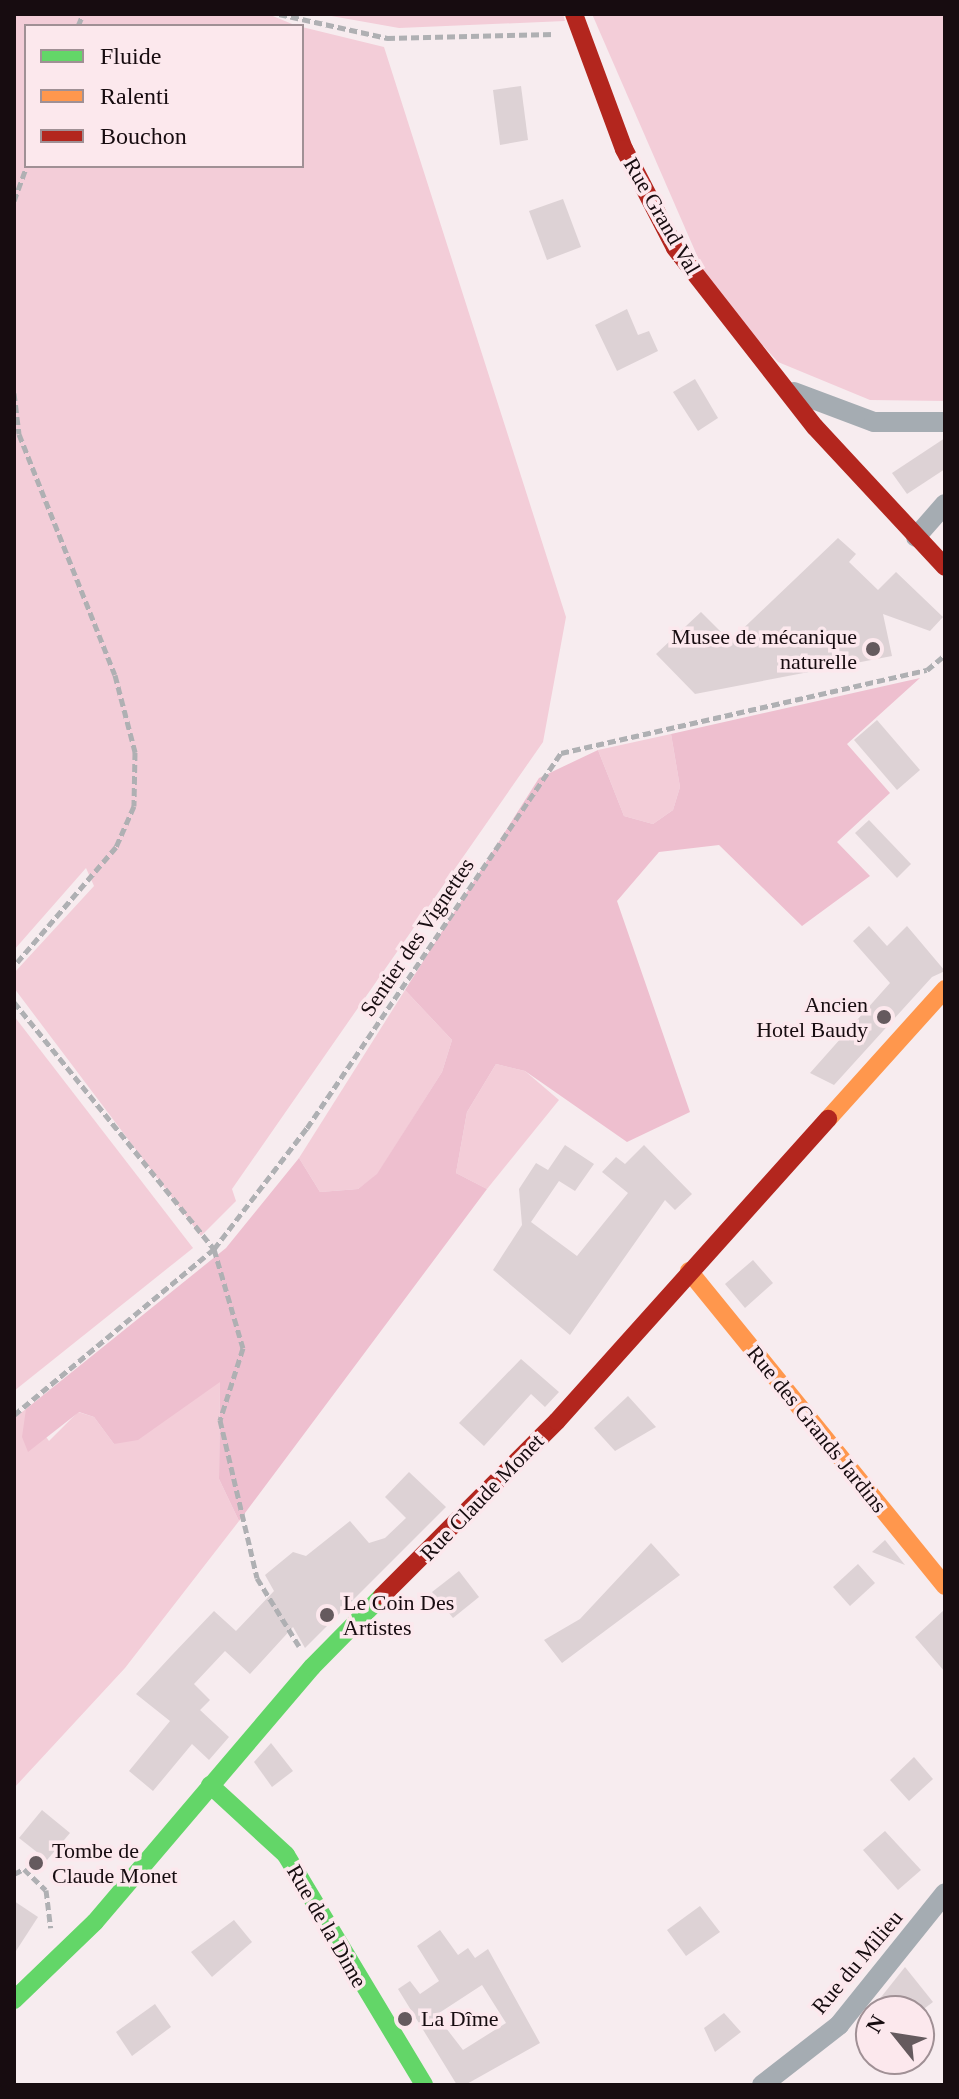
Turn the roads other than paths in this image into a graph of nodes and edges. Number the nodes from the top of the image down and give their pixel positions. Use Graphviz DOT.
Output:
graph roads {
  1 [pos="574,14"];
  2 [pos="794,392"];
  3 [pos="945,422"];
  4 [pos="945,504"];
  5 [pos="916,537"];
  6 [pos="945,567"];
  7 [pos="945,989"];
  8 [pos="689,1271"];
  9 [pos="945,1586"];
  10 [pos="210,1785"];
  11 [pos="945,1893"];
  12 [pos="14,2000"];
  13 [pos="424,2085"];
  14 [pos="762,2085"];
  1 -- 2 [label="street, Rue Grand Val"];
  2 -- 3 [label="street"];
  2 -- 5 [label="street, Rue Grand Val"];
  4 -- 5 [label="street"];
  5 -- 6 [label="street, Rue Grand Val"];
  7 -- 8 [label="street, Rue Claude Monet"];
  8 -- 9 [label="street, Rue des Grands Jardins"];
  8 -- 10 [label="street, Rue Claude Monet"];
  10 -- 12 [label="street, Rue Claude Monet"];
  10 -- 13 [label="street, Rue de la Dime"];
  11 -- 14 [label="street, Rue du Milieu"];
}
